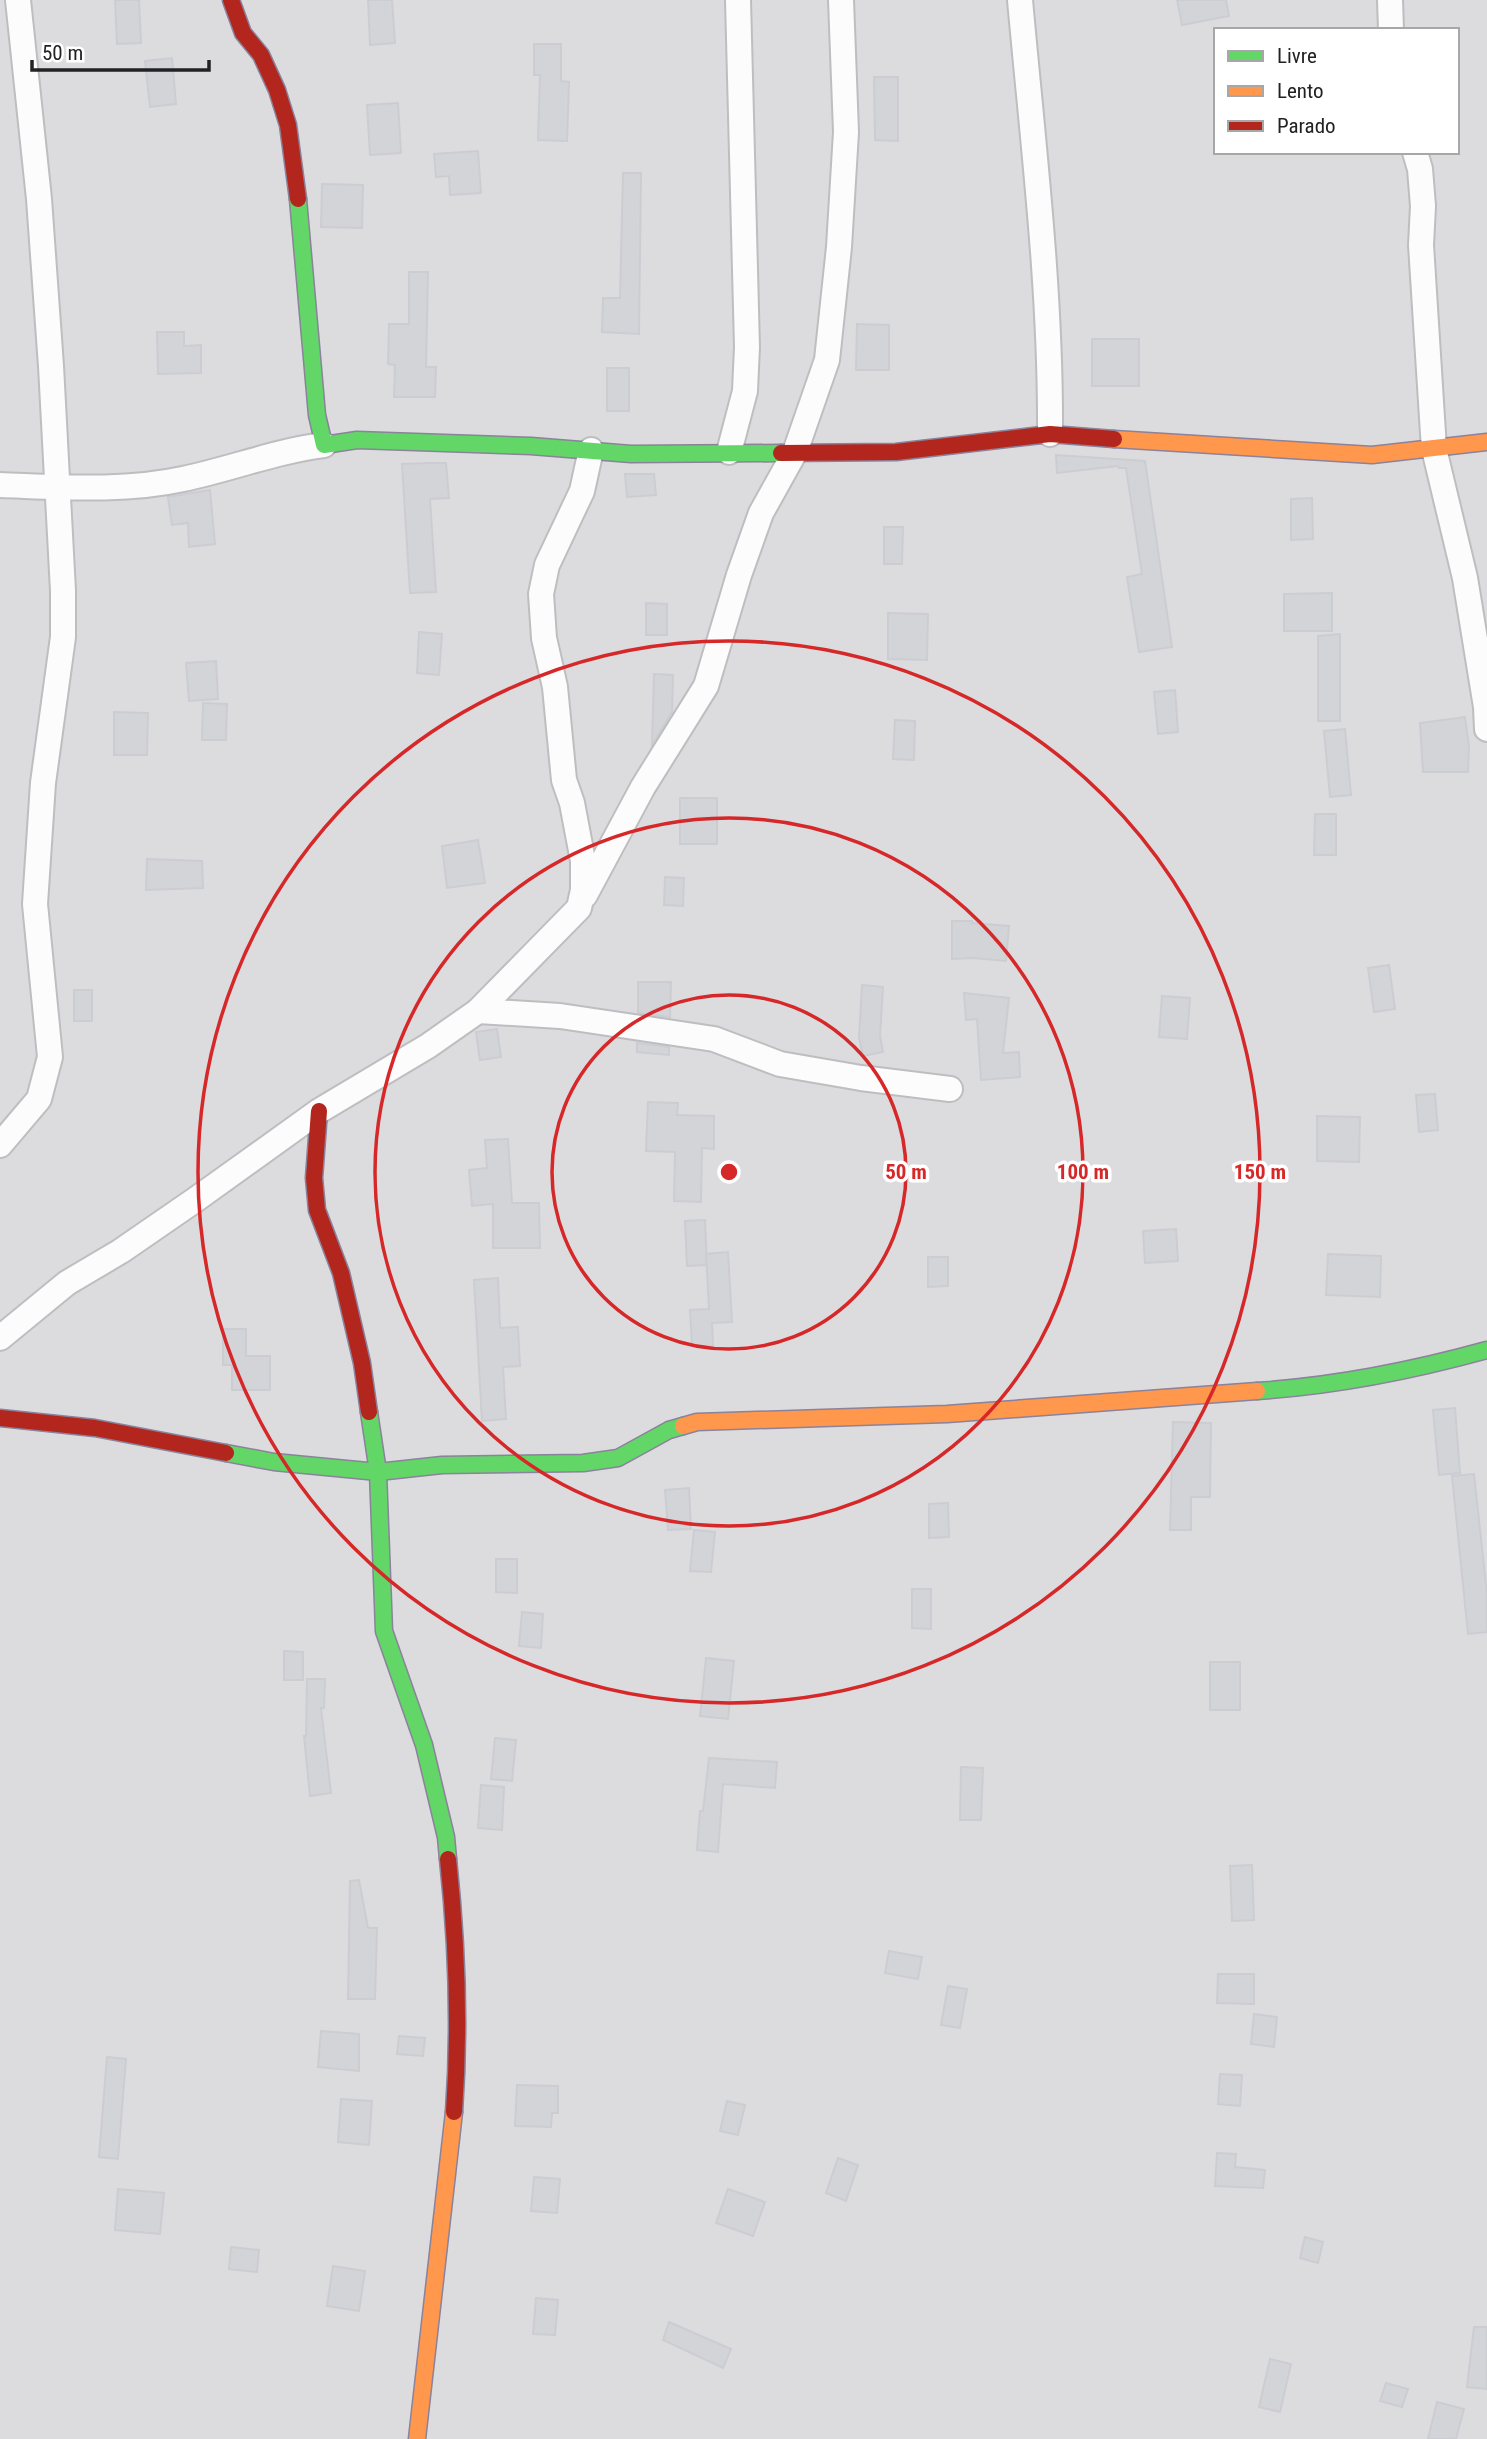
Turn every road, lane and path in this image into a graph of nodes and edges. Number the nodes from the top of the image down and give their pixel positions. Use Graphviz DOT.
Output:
graph roads {
  1 [pos="18,0"];
  2 [pos="231,0"];
  3 [pos="737,0"];
  4 [pos="841,0"];
  5 [pos="1020,0"];
  6 [pos="1390,0"];
  7 [pos="1391,28"];
  8 [pos="1416,154"];
  9 [pos="1050,434"];
  10 [pos="1487,442"];
  11 [pos="324,445"];
  12 [pos="1434,449"];
  13 [pos="591,450"];
  14 [pos="729,452"];
  15 [pos="795,452"];
  16 [pos="0,485"];
  17 [pos="58,486"];
  18 [pos="1487,729"];
  19 [pos="579,908"];
  20 [pos="478,1011"];
  21 [pos="950,1089"];
  22 [pos="319,1111"];
  23 [pos="0,1145"];
  24 [pos="0,1338"];
  25 [pos="1487,1350"];
  26 [pos="0,1418"];
  27 [pos="378,1472"];
  28 [pos="417,2439"];
  1 -- 17 [label="street"];
  2 -- 11 [label="street"];
  3 -- 14 [label="street"];
  4 -- 15 [label="street"];
  5 -- 9 [label="street"];
  6 -- 7 [label="street"];
  8 -- 12 [label="street"];
  9 -- 12 [label="street"];
  9 -- 15 [label="street"];
  10 -- 12 [label="street"];
  11 -- 13 [label="street"];
  11 -- 17 [label="street"];
  12 -- 18 [label="street"];
  13 -- 14 [label="street"];
  13 -- 19 [label="street"];
  14 -- 15 [label="street"];
  15 -- 19 [label="street"];
  16 -- 17 [label="street"];
  17 -- 23 [label="street"];
  19 -- 20 [label="street"];
  20 -- 21 [label="street"];
  20 -- 22 [label="street"];
  22 -- 24 [label="street"];
  22 -- 27 [label="street"];
  25 -- 27 [label="street"];
  26 -- 27 [label="street"];
  27 -- 28 [label="street"];
}
